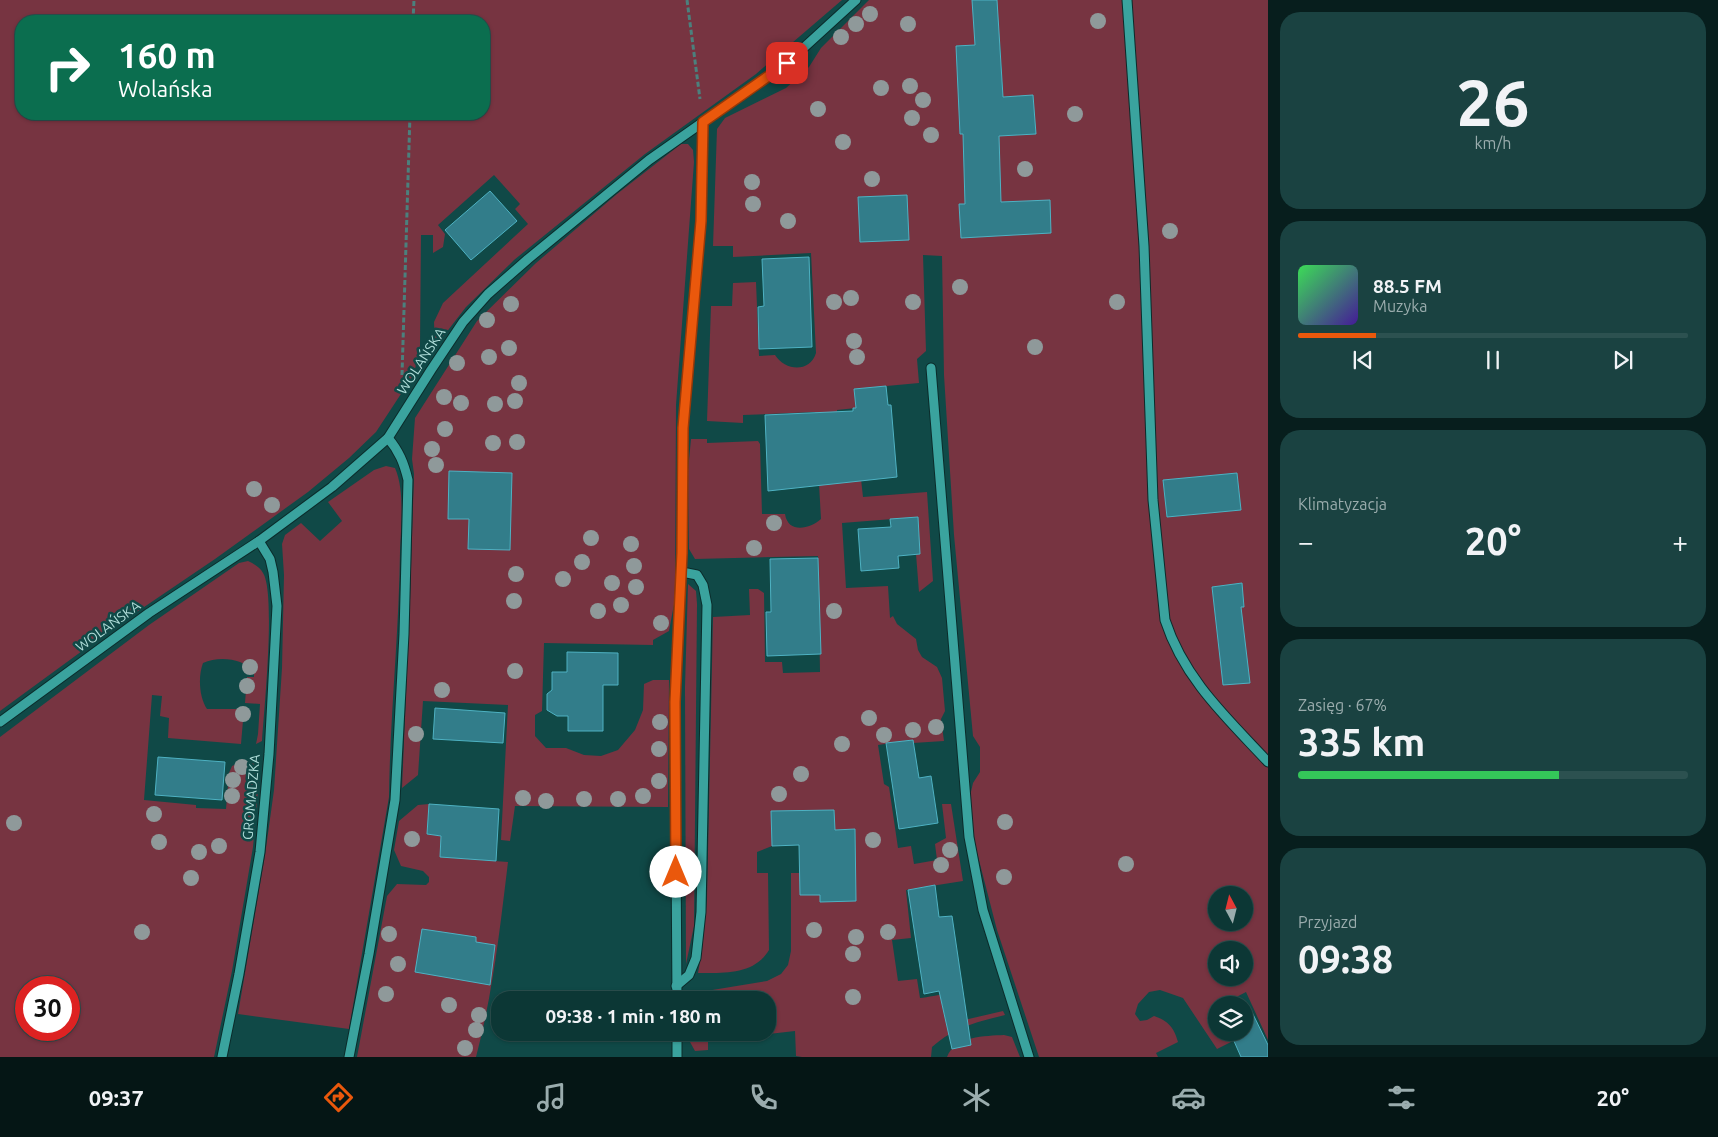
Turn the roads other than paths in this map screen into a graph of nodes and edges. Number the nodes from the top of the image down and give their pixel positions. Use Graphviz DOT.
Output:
graph roads {
  1 [pos="856,0"];
  2 [pos="1127,0"];
  3 [pos="703,122"];
  4 [pos="931,368"];
  5 [pos="388,438"];
  6 [pos="259,541"];
  7 [pos="682,572"];
  8 [pos="0,722"];
  9 [pos="1268,762"];
  10 [pos="676,986"];
  11 [pos="676,991"];
  12 [pos="677,1041"];
  13 [pos="222,1057"];
  14 [pos="348,1057"];
  15 [pos="677,1057"];
  16 [pos="1029,1057"];
  1 -- 3 [label="street, WOLAŃSKA"];
  2 -- 9 [label="street"];
  3 -- 5 [label="street, WOLAŃSKA"];
  3 -- 7 [label="street"];
  4 -- 16 [label="street"];
  5 -- 6 [label="street, WOLAŃSKA"];
  5 -- 14 [label="street"];
  6 -- 8 [label="street, WOLAŃSKA"];
  6 -- 13 [label="street, GROMADZKA"];
  7 -- 10 [label="street"];
  7 -- 10 [label="street"];
  10 -- 11 [label="street"];
  12 -- 15 [label="street"];
}
